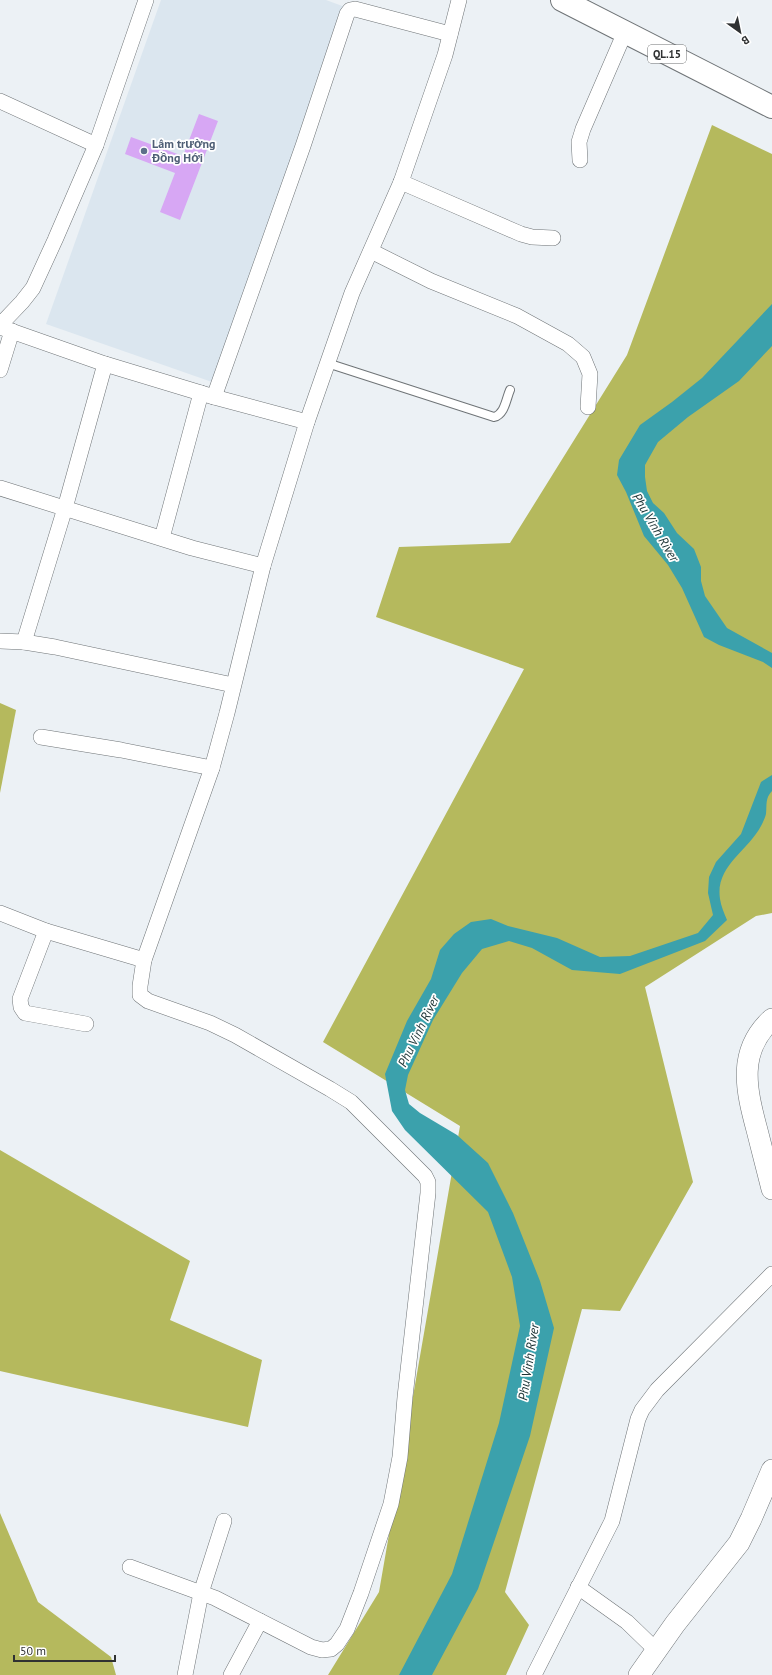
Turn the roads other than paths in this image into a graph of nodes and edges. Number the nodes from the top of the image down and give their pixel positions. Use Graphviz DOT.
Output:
graph roads {
  1 [pos="146,0"];
  2 [pos="459,0"];
  3 [pos="562,0"];
  4 [pos="625,32"];
  5 [pos="450,34"];
  6 [pos="0,101"];
  7 [pos="772,107"];
  8 [pos="96,145"];
  9 [pos="580,160"];
  10 [pos="402,182"];
  11 [pos="552,238"];
  12 [pos="371,252"];
  13 [pos="4,328"];
  14 [pos="327,362"];
  15 [pos="105,364"];
  16 [pos="0,370"];
  17 [pos="510,390"];
  18 [pos="208,395"];
  19 [pos="588,407"];
  20 [pos="307,422"];
  21 [pos="0,488"];
  22 [pos="65,508"];
  23 [pos="162,538"];
  24 [pos="263,566"];
  25 [pos="0,641"];
  26 [pos="24,642"];
  27 [pos="233,685"];
  28 [pos="41,737"];
  29 [pos="212,768"];
  30 [pos="0,913"];
  31 [pos="46,931"];
  32 [pos="144,960"];
  33 [pos="772,1019"];
  34 [pos="86,1024"];
  35 [pos="772,1189"];
  36 [pos="772,1274"];
  37 [pos="772,1470"];
  38 [pos="224,1521"];
  39 [pos="130,1567"];
  40 [pos="578,1587"];
  41 [pos="201,1593"];
  42 [pos="260,1621"];
  43 [pos="656,1650"];
  44 [pos="185,1675"];
  45 [pos="231,1675"];
  46 [pos="534,1675"];
  47 [pos="638,1675"];
  1 -- 8 [label="street"];
  2 -- 5 [label="street"];
  3 -- 4 [label="highway, QL.15"];
  4 -- 7 [label="highway, QL.15"];
  4 -- 9 [label="street"];
  5 -- 10 [label="street"];
  5 -- 18 [label="street"];
  6 -- 8 [label="street"];
  8 -- 13 [label="street"];
  10 -- 11 [label="street"];
  10 -- 12 [label="street"];
  12 -- 14 [label="street"];
  12 -- 19 [label="street"];
  13 -- 15 [label="street"];
  13 -- 16 [label="street"];
  14 -- 17 [label="lane"];
  14 -- 20 [label="street"];
  15 -- 18 [label="street"];
  15 -- 22 [label="street"];
  18 -- 20 [label="street"];
  18 -- 23 [label="street"];
  20 -- 24 [label="street"];
  21 -- 22 [label="street"];
  22 -- 23 [label="street"];
  22 -- 26 [label="street"];
  23 -- 24 [label="street"];
  24 -- 27 [label="street"];
  25 -- 26 [label="street"];
  26 -- 27 [label="street"];
  27 -- 29 [label="street"];
  28 -- 29 [label="street"];
  29 -- 32 [label="street"];
  30 -- 31 [label="street"];
  31 -- 32 [label="street"];
  31 -- 34 [label="street"];
  32 -- 42 [label="street"];
  33 -- 35 [label="main road"];
  36 -- 40 [label="street"];
  37 -- 43 [label="main road"];
  38 -- 41 [label="street"];
  39 -- 41 [label="street"];
  40 -- 43 [label="street"];
  40 -- 46 [label="street"];
  41 -- 42 [label="street"];
  41 -- 44 [label="street"];
  42 -- 45 [label="street"];
  43 -- 47 [label="main road"];
}
